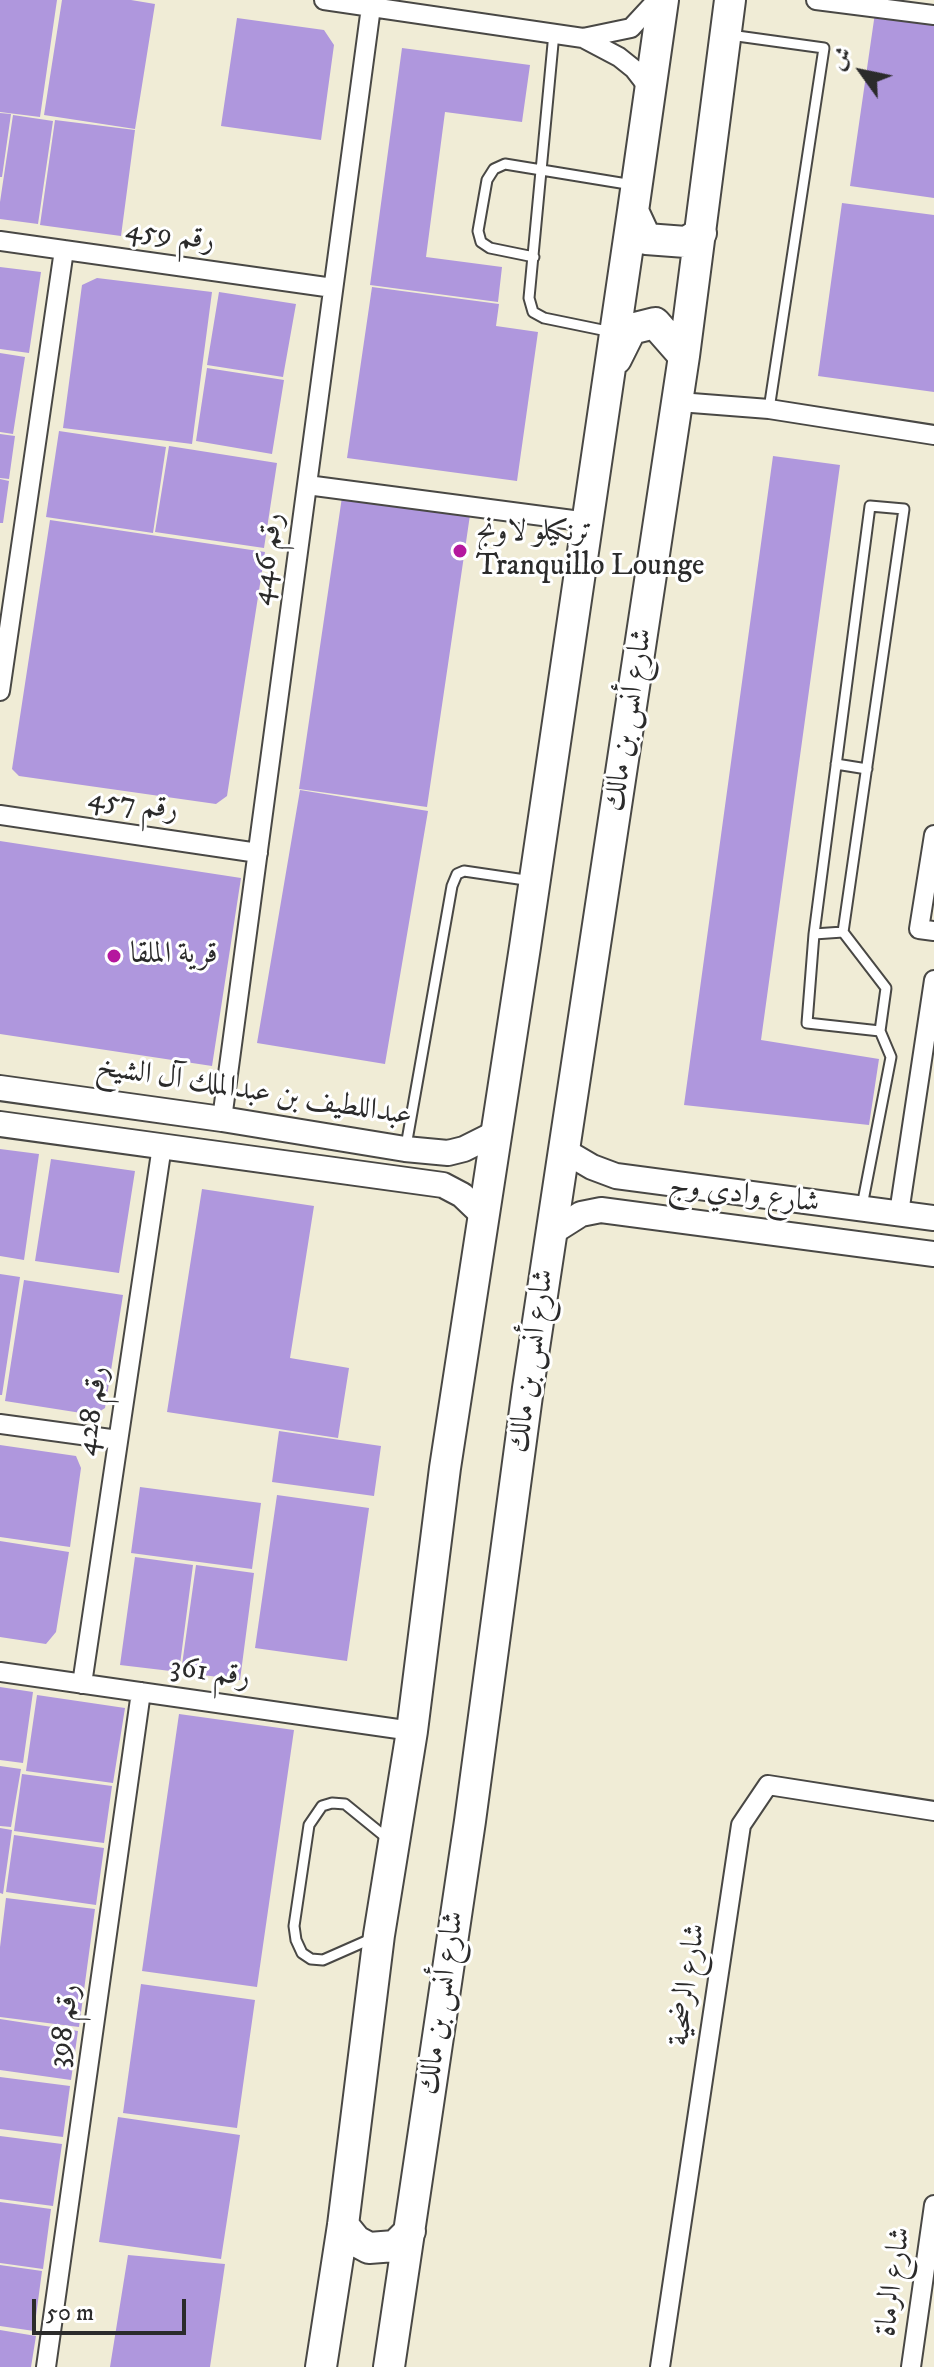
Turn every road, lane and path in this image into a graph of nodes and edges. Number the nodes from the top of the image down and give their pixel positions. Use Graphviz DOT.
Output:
graph roads {
  1 [pos="324,0"];
  2 [pos="660,0"];
  3 [pos="730,0"];
  4 [pos="816,0"];
  5 [pos="371,7"];
  6 [pos="934,15"];
  7 [pos="554,33"];
  8 [pos="726,34"];
  9 [pos="583,38"];
  10 [pos="651,91"];
  11 [pos="540,170"];
  12 [pos="634,198"];
  13 [pos="701,233"];
  14 [pos="0,241"];
  15 [pos="64,250"];
  16 [pos="534,257"];
  17 [pos="333,288"];
  18 [pos="616,333"];
  19 [pos="684,356"];
  20 [pos="610,371"];
  21 [pos="679,402"];
  22 [pos="769,409"];
  23 [pos="934,435"];
  24 [pos="307,485"];
  25 [pos="588,522"];
  26 [pos="0,691"];
  27 [pos="836,764"];
  28 [pos="867,769"];
  29 [pos="0,815"];
  30 [pos="934,835"];
  31 [pos="258,853"];
  32 [pos="535,882"];
  33 [pos="934,931"];
  34 [pos="843,932"];
  35 [pos="814,934"];
  36 [pos="934,980"];
  37 [pos="880,1031"];
  38 [pos="0,1088"];
  39 [pos="106,1103"];
  40 [pos="222,1119"];
  41 [pos="0,1124"];
  42 [pos="496,1133"];
  43 [pos="100,1138"];
  44 [pos="162,1146"];
  45 [pos="397,1148"];
  46 [pos="563,1150"];
  47 [pos="384,1177"];
  48 [pos="651,1182"];
  49 [pos="862,1210"];
  50 [pos="899,1213"];
  51 [pos="647,1215"];
  52 [pos="484,1216"];
  53 [pos="934,1218"];
  54 [pos="551,1233"];
  55 [pos="934,1254"];
  56 [pos="0,1424"];
  57 [pos="118,1440"];
  58 [pos="0,1672"];
  59 [pos="82,1684"];
  60 [pos="141,1692"];
  61 [pos="412,1731"];
  62 [pos="934,1811"];
  63 [pos="393,1844"];
  64 [pos="379,1935"];
  65 [pos="934,2205"];
  66 [pos="343,2225"];
  67 [pos="410,2231"];
  68 [pos="914,2341"];
  69 [pos="934,2344"];
  70 [pos="46,2367"];
  71 [pos="321,2367"];
  72 [pos="389,2367"];
  73 [pos="660,2367"];
  74 [pos="911,2367"];
  1 -- 5 [label="street"];
  2 -- 9 [label="street"];
  2 -- 10 [label="main road"];
  3 -- 8 [label="main road, شارع أنس بن مالك"];
  4 -- 6 [label="street"];
  5 -- 7 [label="street"];
  5 -- 17 [label="street, رقم 446"];
  7 -- 9 [label="street"];
  7 -- 11 [label="lane"];
  8 -- 13 [label="main road, شارع أنس بن مالك"];
  8 -- 22 [label="lane"];
  9 -- 10 [label="street"];
  10 -- 12 [label="main road"];
  11 -- 12 [label="lane"];
  11 -- 16 [label="lane"];
  11 -- 16 [label="lane"];
  12 -- 13 [label="main road"];
  12 -- 18 [label="main road"];
  13 -- 19 [label="main road, شارع أنس بن مالك"];
  14 -- 15 [label="street, رقم 459"];
  15 -- 17 [label="street, رقم 459"];
  15 -- 26 [label="street"];
  16 -- 18 [label="lane"];
  17 -- 24 [label="street, رقم 446"];
  18 -- 20 [label="main road"];
  19 -- 20 [label="main road"];
  19 -- 21 [label="main road, شارع أنس بن مالك"];
  20 -- 25 [label="main road"];
  21 -- 22 [label="street"];
  21 -- 46 [label="main road, شارع أنس بن مالك"];
  22 -- 23 [label="street"];
  24 -- 25 [label="street"];
  24 -- 31 [label="street, رقم 446"];
  25 -- 32 [label="main road"];
  27 -- 28 [label="lane"];
  27 -- 28 [label="lane"];
  27 -- 35 [label="lane"];
  28 -- 34 [label="lane"];
  29 -- 31 [label="street, رقم 457"];
  30 -- 33 [label="street"];
  31 -- 40 [label="street, رقم 446"];
  32 -- 42 [label="main road"];
  32 -- 45 [label="lane"];
  34 -- 35 [label="lane"];
  34 -- 37 [label="lane"];
  35 -- 37 [label="lane"];
  36 -- 50 [label="street"];
  37 -- 49 [label="lane"];
  38 -- 39 [label="street, عبداللطيف بن عبدالملك آل الشيخ"];
  39 -- 40 [label="street, عبداللطيف بن عبدالملك آل الشيخ"];
  39 -- 43 [label="street"];
  40 -- 45 [label="street, عبداللطيف بن عبدالملك آل الشيخ"];
  41 -- 43 [label="street, عبداللطيف بن عبدالملك آل الشيخ"];
  42 -- 45 [label="street, عبداللطيف بن عبدالملك آل الشيخ"];
  42 -- 52 [label="main road"];
  43 -- 44 [label="street, عبداللطيف بن عبدالملك آل الشيخ"];
  44 -- 47 [label="street, عبداللطيف بن عبدالملك آل الشيخ"];
  44 -- 57 [label="street, رقم 428"];
  45 -- 47 [label="street"];
  46 -- 48 [label="street, شارع وادي وج"];
  46 -- 54 [label="main road, شارع أنس بن مالك"];
  47 -- 52 [label="street, عبداللطيف بن عبدالملك آل الشيخ"];
  48 -- 49 [label="street, شارع وادي وج"];
  48 -- 51 [label="street"];
  49 -- 50 [label="street, شارع وادي وج"];
  50 -- 53 [label="street, شارع وادي وج"];
  51 -- 54 [label="street, شارع وادي وج"];
  51 -- 55 [label="street, شارع وادي وج"];
  52 -- 61 [label="main road"];
  54 -- 67 [label="main road, شارع أنس بن مالك"];
  56 -- 57 [label="street"];
  57 -- 59 [label="street, رقم 428"];
  58 -- 59 [label="street, رقم 361"];
  59 -- 60 [label="street, رقم 361"];
  60 -- 61 [label="street, رقم 361"];
  60 -- 70 [label="street, رقم 398"];
  61 -- 63 [label="main road"];
  62 -- 73 [label="street, شارع الرضحية"];
  63 -- 64 [label="main road"];
  63 -- 64 [label="lane"];
  64 -- 66 [label="main road"];
  65 -- 68 [label="street, شارع الرماة"];
  66 -- 67 [label="main road"];
  66 -- 71 [label="main road"];
  67 -- 72 [label="main road, شارع أنس بن مالك"];
  68 -- 69 [label="street"];
  68 -- 74 [label="street, شارع الرماة"];
}
